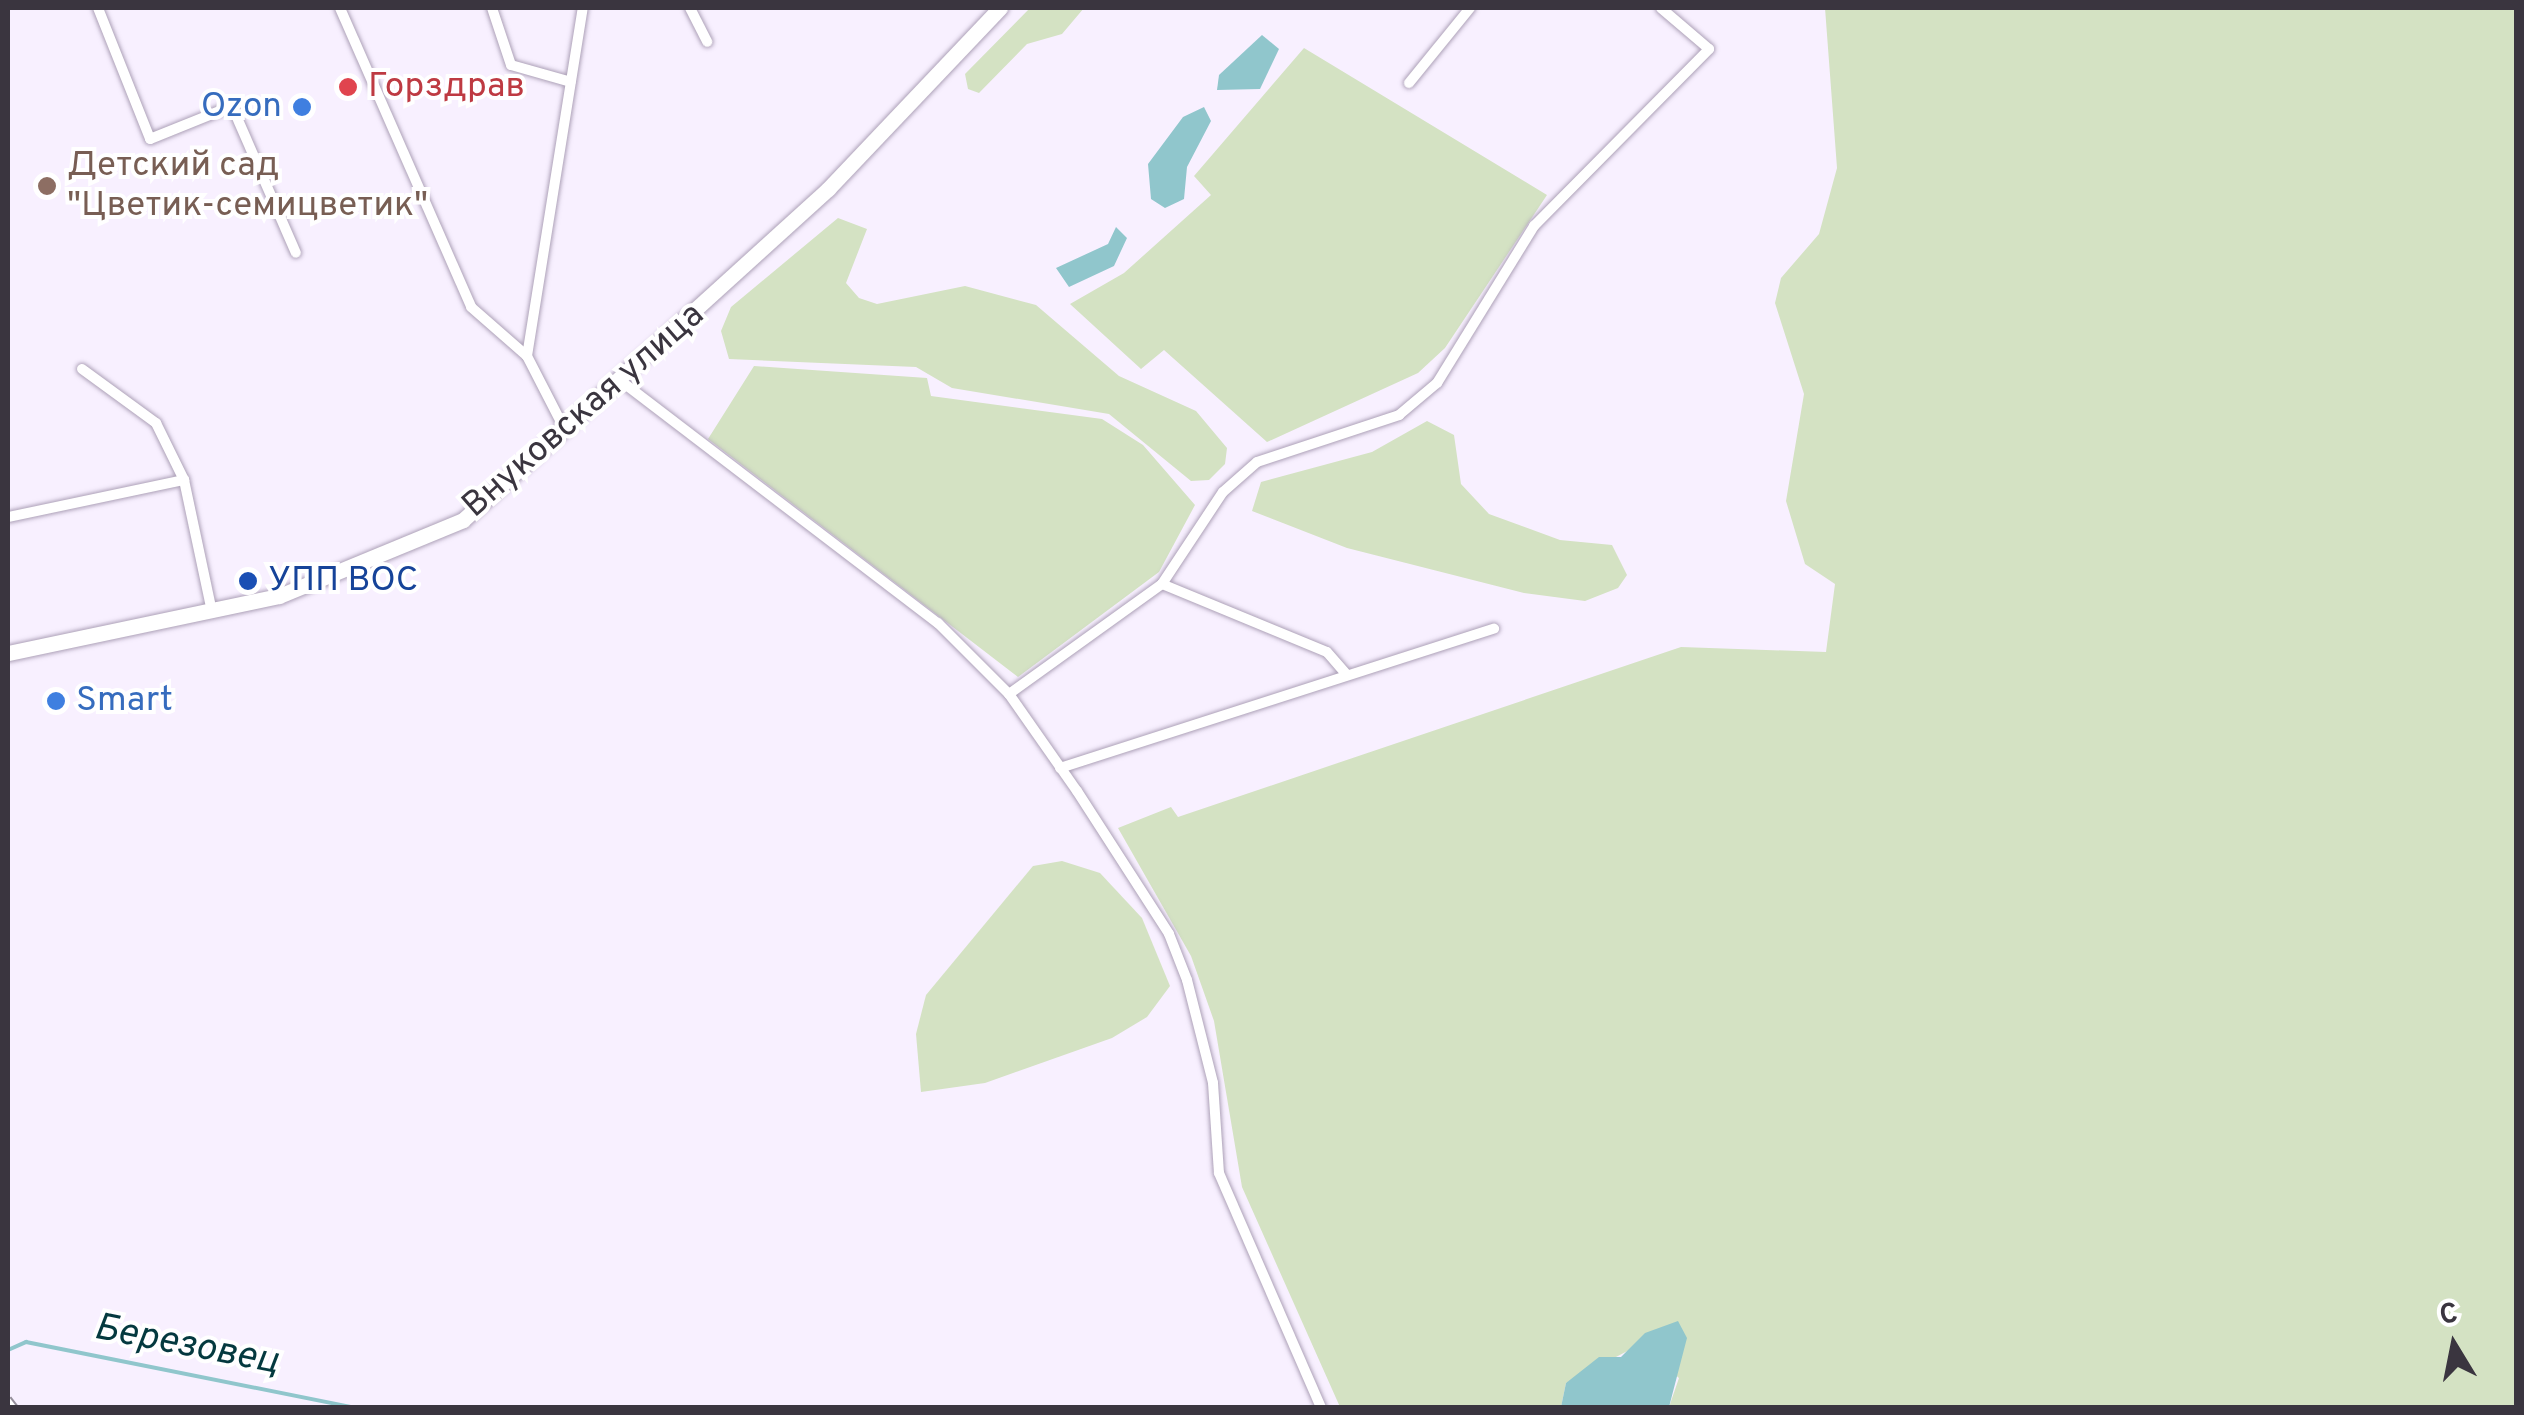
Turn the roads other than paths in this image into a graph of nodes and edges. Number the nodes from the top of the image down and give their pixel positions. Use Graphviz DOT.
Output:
graph roads {
  1 [pos="98,8"];
  2 [pos="340,8"];
  3 [pos="492,8"];
  4 [pos="583,8"];
  5 [pos="690,8"];
  6 [pos="1000,8"];
  7 [pos="1470,8"];
  8 [pos="1662,8"];
  9 [pos="707,42"];
  10 [pos="571,82"];
  11 [pos="1409,82"];
  12 [pos="296,253"];
  13 [pos="527,356"];
  14 [pos="82,369"];
  15 [pos="621,381"];
  16 [pos="566,431"];
  17 [pos="184,480"];
  18 [pos="8,517"];
  19 [pos="1162,584"];
  20 [pos="212,612"];
  21 [pos="1494,629"];
  22 [pos="8,653"];
  23 [pos="1347,675"];
  24 [pos="1009,694"];
  25 [pos="1060,768"];
  26 [pos="1321,1408"];
  1 -- 12 [label="street"];
  2 -- 13 [label="street"];
  3 -- 10 [label="street"];
  4 -- 10 [label="street"];
  5 -- 9 [label="street"];
  6 -- 15 [label="main road, Внуковская улица"];
  7 -- 11 [label="street"];
  8 -- 19 [label="street"];
  10 -- 13 [label="street"];
  13 -- 16 [label="street"];
  14 -- 17 [label="street"];
  15 -- 16 [label="main road, Внуковская улица"];
  15 -- 24 [label="street"];
  16 -- 20 [label="main road, Внуковская улица"];
  17 -- 18 [label="street"];
  17 -- 20 [label="street"];
  19 -- 23 [label="street"];
  19 -- 24 [label="street"];
  20 -- 22 [label="main road, Внуковская улица"];
  21 -- 23 [label="street"];
  23 -- 25 [label="street"];
  24 -- 25 [label="street"];
  25 -- 26 [label="street"];
}
